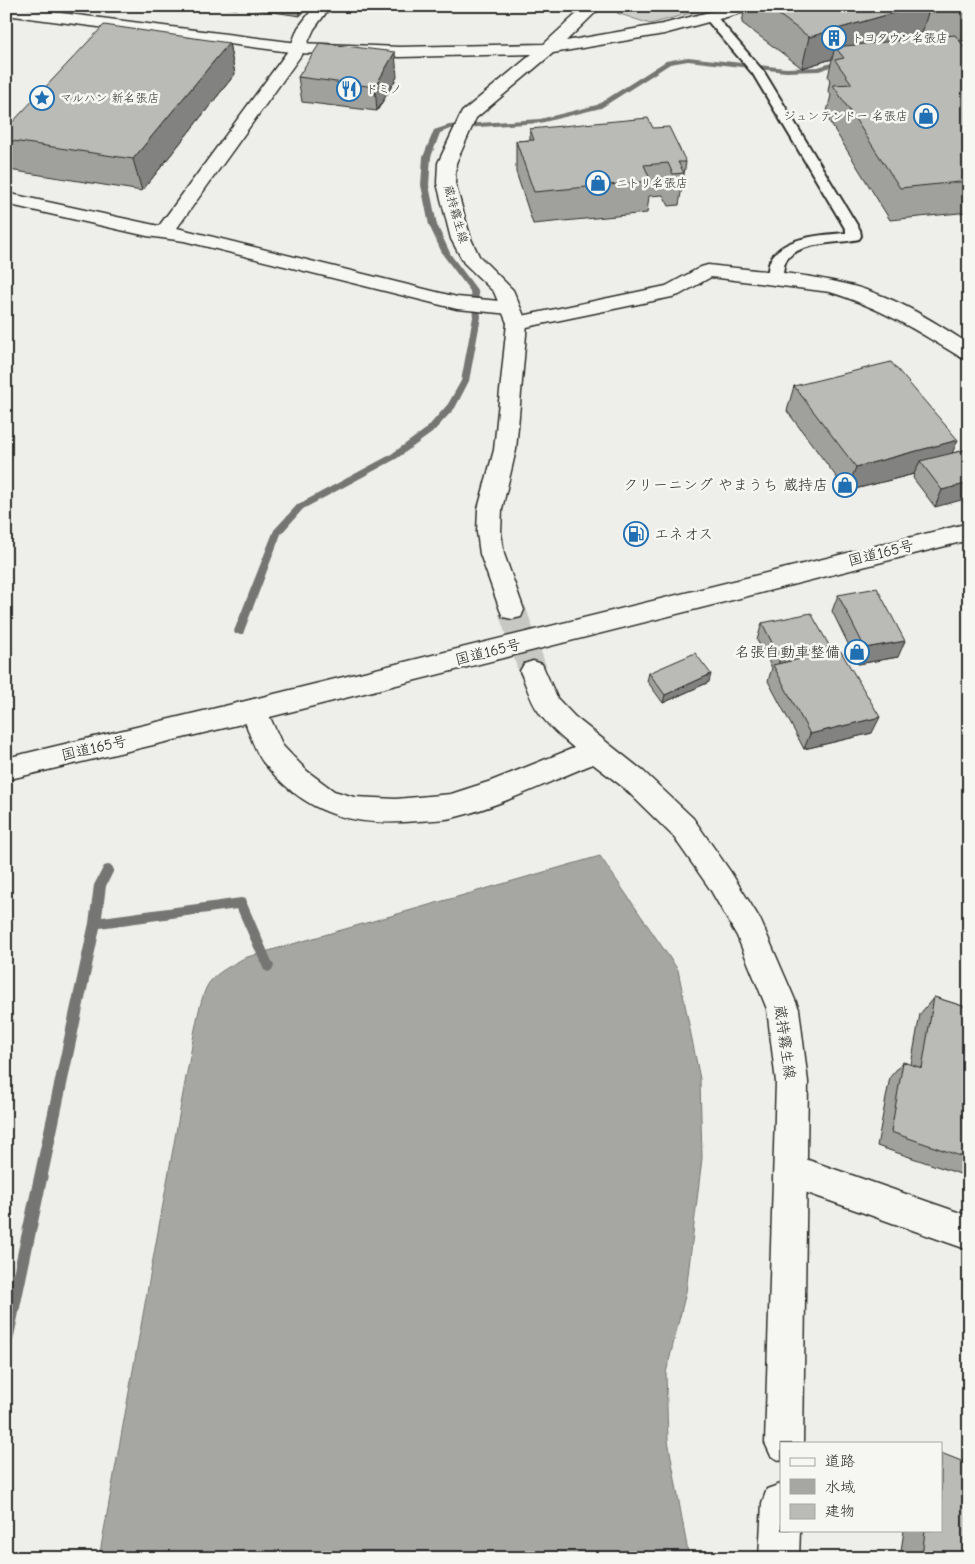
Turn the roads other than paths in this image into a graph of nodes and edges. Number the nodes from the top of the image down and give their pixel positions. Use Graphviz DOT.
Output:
graph roads {
  1 [pos="323,6"];
  2 [pos="594,6"];
  3 [pos="751,6"];
  4 [pos="6,10"];
  5 [pos="711,18"];
  6 [pos="298,48"];
  7 [pos="548,49"];
  8 [pos="6,198"];
  9 [pos="165,232"];
  10 [pos="775,278"];
  11 [pos="514,315"];
  12 [pos="969,352"];
  13 [pos="969,532"];
  14 [pos="512,610"];
  15 [pos="533,671"];
  16 [pos="254,710"];
  17 [pos="596,751"];
  18 [pos="6,769"];
  19 [pos="792,1171"];
  20 [pos="969,1233"];
  21 [pos="784,1442"];
  22 [pos="780,1530"];
  23 [pos="779,1558"];
  1 -- 6 [label="main road"];
  2 -- 7 [label="main road, 蔵持霧生線"];
  3 -- 5 [label="main road"];
  4 -- 6 [label="main road"];
  5 -- 7 [label="main road"];
  5 -- 10 [label="lane"];
  6 -- 7 [label="main road"];
  6 -- 9 [label="main road"];
  7 -- 11 [label="main road, 蔵持霧生線"];
  8 -- 9 [label="main road"];
  9 -- 11 [label="main road"];
  10 -- 11 [label="main road"];
  10 -- 12 [label="main road"];
  11 -- 14 [label="main road"];
  13 -- 16 [label="main road, 国道165号"];
  15 -- 17 [label="main road, 蔵持霧生線"];
  16 -- 17 [label="main road"];
  16 -- 18 [label="main road, 国道165号"];
  17 -- 19 [label="main road, 蔵持霧生線"];
  19 -- 20 [label="main road"];
  19 -- 21 [label="main road, 蔵持霧生線"];
  22 -- 23 [label="main road"];
}
